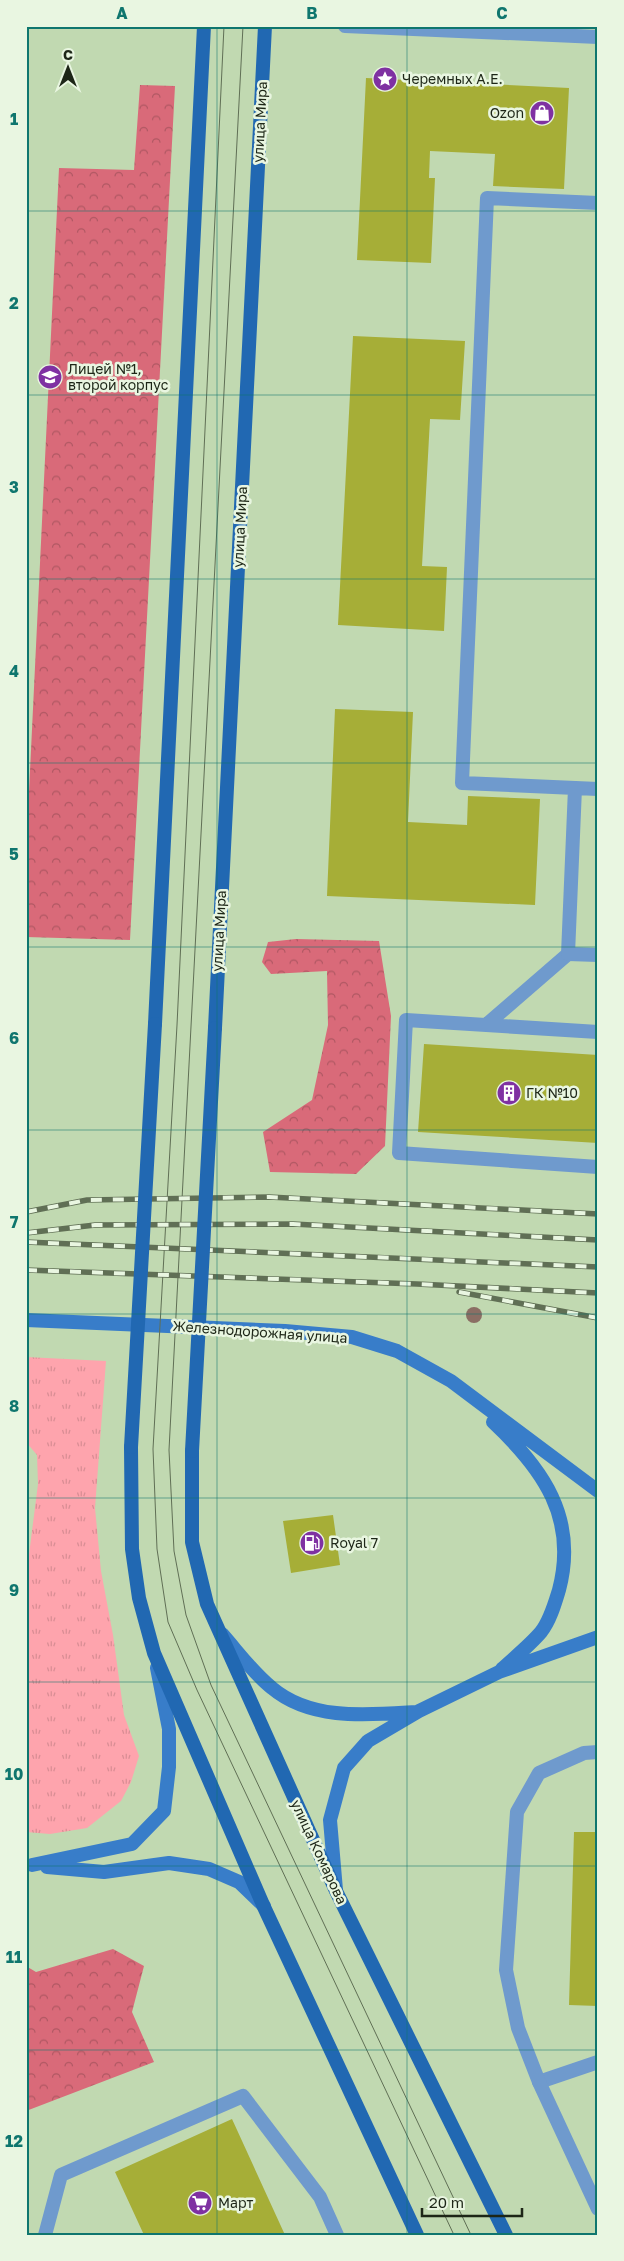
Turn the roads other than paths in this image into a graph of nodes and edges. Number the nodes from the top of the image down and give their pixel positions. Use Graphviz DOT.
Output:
graph roads {
  1 [pos="204,26"];
  2 [pos="265,26"];
  3 [pos="345,26"];
  4 [pos="456,29"];
  5 [pos="598,37"];
  6 [pos="598,203"];
  7 [pos="575,788"];
  8 [pos="598,789"];
  9 [pos="568,954"];
  10 [pos="598,955"];
  11 [pos="486,1025"];
  12 [pos="598,1032"];
  13 [pos="598,1167"];
  14 [pos="26,1320"];
  15 [pos="451,1382"];
  16 [pos="192,1451"];
  17 [pos="598,1491"];
  18 [pos="218,1631"];
  19 [pos="598,1638"];
  20 [pos="154,1653"];
  21 [pos="499,1672"];
  22 [pos="419,1711"];
  23 [pos="598,1752"];
  24 [pos="29,1864"];
  25 [pos="336,1891"];
  26 [pos="264,1906"];
  27 [pos="598,2062"];
  28 [pos="539,2082"];
  29 [pos="598,2209"];
  30 [pos="45,2235"];
  31 [pos="337,2235"];
  32 [pos="417,2235"];
  33 [pos="506,2235"];
  1 -- 20 [label="main road, bridge"];
  2 -- 16 [label="main road, улица Мира, bridge"];
  3 -- 4 [label="street"];
  4 -- 5 [label="street"];
  6 -- 7 [label="street"];
  7 -- 8 [label="street"];
  7 -- 9 [label="street"];
  9 -- 10 [label="street"];
  9 -- 11 [label="street"];
  11 -- 12 [label="street"];
  11 -- 13 [label="street"];
  14 -- 15 [label="main road, Железнодорожная улица"];
  15 -- 17 [label="main road, Железнодорожная улица"];
  15 -- 21 [label="main road"];
  16 -- 18 [label="main road, улица Комарова"];
  18 -- 22 [label="main road"];
  18 -- 25 [label="main road, улица Комарова"];
  19 -- 21 [label="main road"];
  20 -- 24 [label="main road"];
  20 -- 26 [label="main road"];
  21 -- 22 [label="main road"];
  22 -- 25 [label="main road"];
  23 -- 28 [label="street"];
  24 -- 26 [label="main road"];
  25 -- 33 [label="main road, улица Комарова"];
  26 -- 32 [label="main road"];
  27 -- 28 [label="street"];
  28 -- 29 [label="street"];
  30 -- 31 [label="street"];
}
